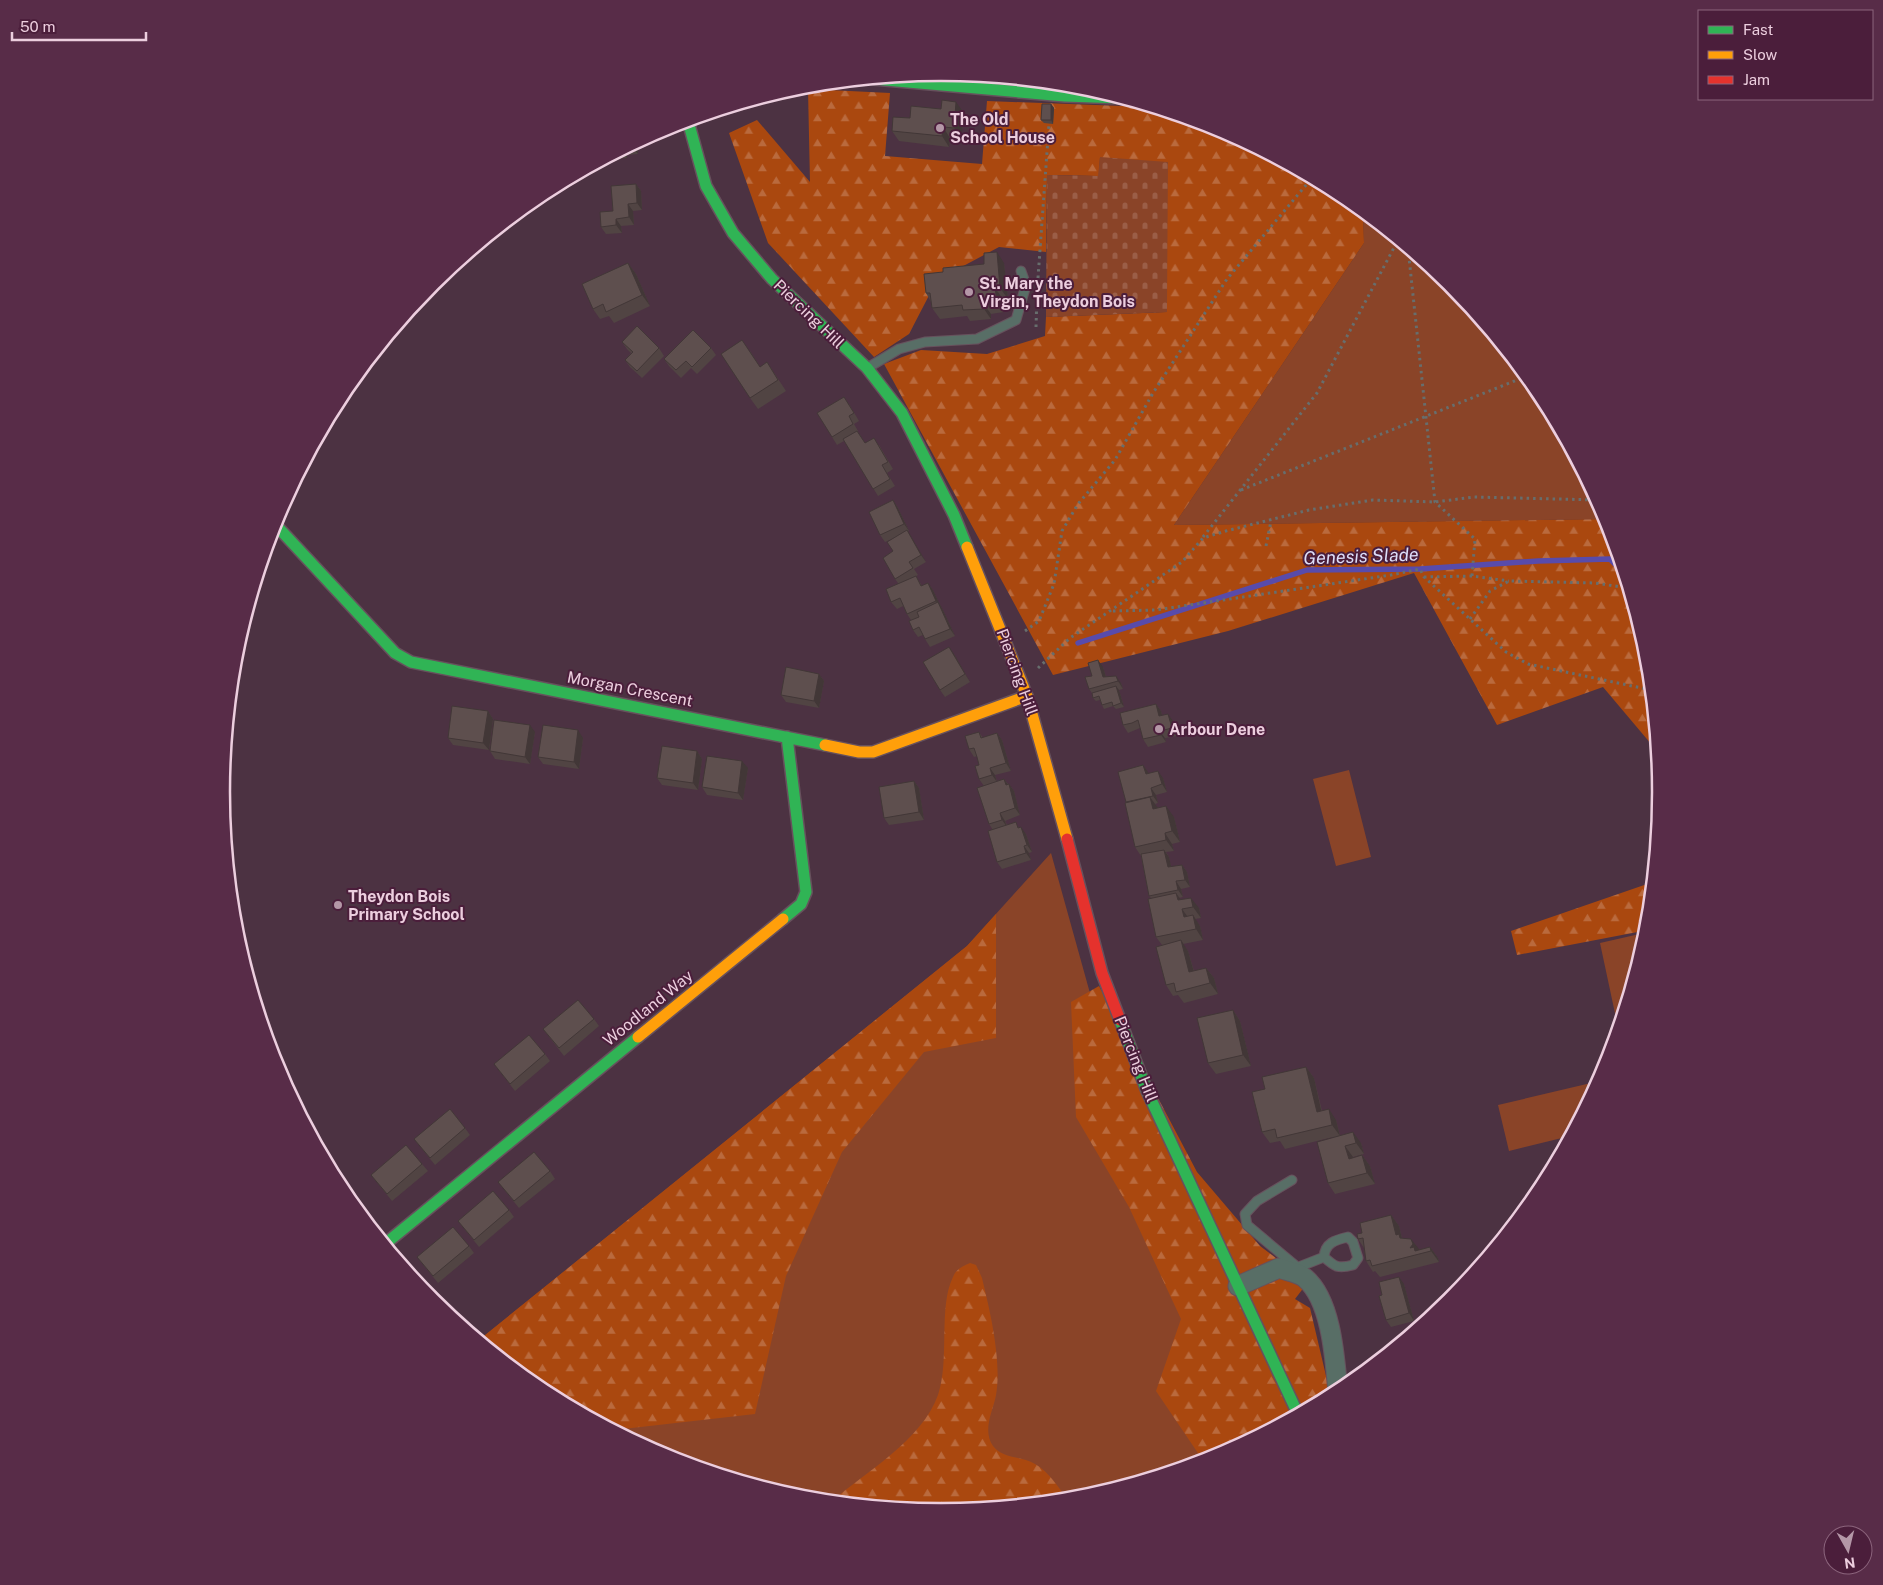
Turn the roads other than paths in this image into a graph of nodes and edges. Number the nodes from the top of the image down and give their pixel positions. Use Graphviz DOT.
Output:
graph roads {
  1 [pos="911,82"];
  2 [pos="1088,97"];
  3 [pos="690,128"];
  4 [pos="1021,271"];
  5 [pos="867,368"];
  6 [pos="280,530"];
  7 [pos="1027,696"];
  8 [pos="787,737"];
  9 [pos="1292,1180"];
  10 [pos="390,1240"];
  11 [pos="1324,1257"];
  12 [pos="1292,1269"];
  13 [pos="1238,1286"];
  14 [pos="1337,1384"];
  15 [pos="1296,1409"];
  1 -- 2 [label="street"];
  3 -- 5 [label="street, Piercing Hill"];
  4 -- 5 [label="lane"];
  5 -- 7 [label="street, Piercing Hill"];
  6 -- 8 [label="street, Morgan Crescent"];
  7 -- 8 [label="street, Morgan Crescent"];
  7 -- 13 [label="street, Piercing Hill"];
  8 -- 10 [label="street, Woodland Way"];
  9 -- 12 [label="lane"];
  11 -- 12 [label="lane"];
  12 -- 13 [label="street"];
  12 -- 14 [label="street"];
  13 -- 15 [label="street, Piercing Hill"];
}
